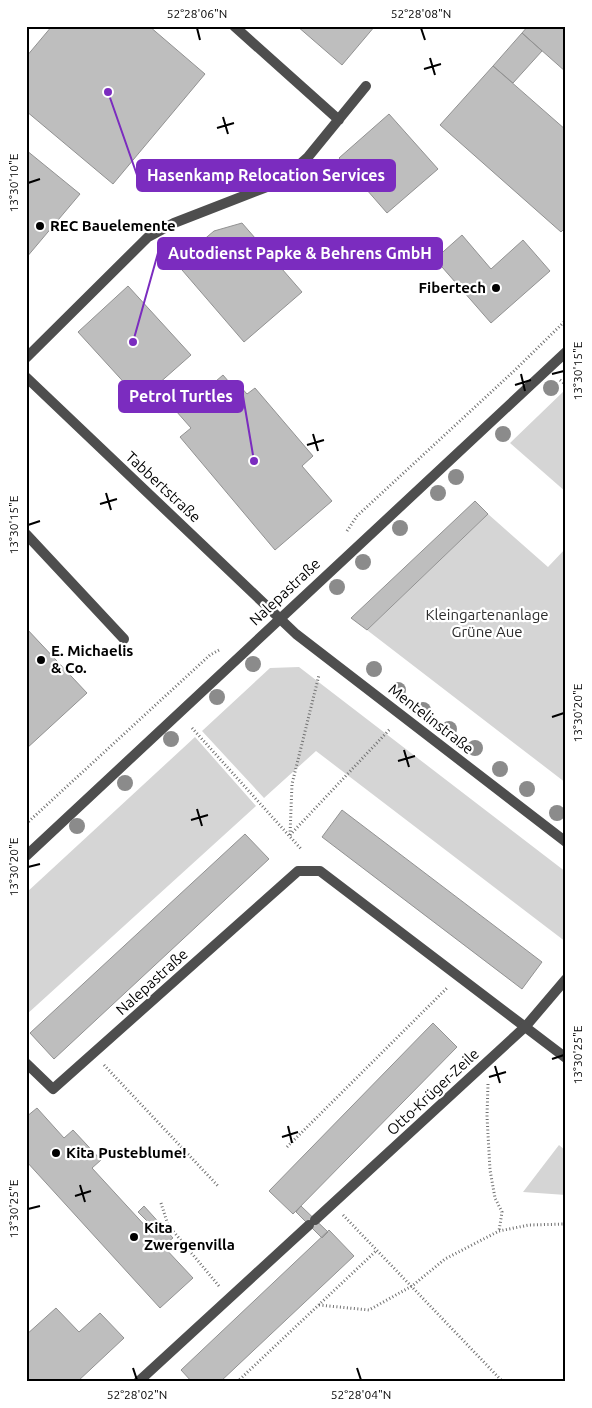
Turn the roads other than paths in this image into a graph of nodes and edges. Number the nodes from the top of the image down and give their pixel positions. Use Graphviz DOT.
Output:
graph roads {
  1 [pos="234,26"];
  2 [pos="366,86"];
  3 [pos="339,120"];
  4 [pos="566,352"];
  5 [pos="26,358"];
  6 [pos="26,377"];
  7 [pos="26,534"];
  8 [pos="279,618"];
  9 [pos="124,639"];
  10 [pos="566,842"];
  11 [pos="26,856"];
  12 [pos="566,979"];
  13 [pos="526,1026"];
  14 [pos="566,1058"];
  15 [pos="26,1063"];
  16 [pos="138,1382"];
  1 -- 3 [label="street"];
  2 -- 3 [label="street"];
  3 -- 5 [label="street"];
  4 -- 8 [label="street, Nalepastraße"];
  6 -- 8 [label="street, Tabbertstraße"];
  7 -- 9 [label="street"];
  8 -- 10 [label="street, Mentelinstraße"];
  8 -- 11 [label="street, Nalepastraße"];
  12 -- 13 [label="street, Otto-Krüger-Zeile"];
  13 -- 14 [label="street"];
  13 -- 15 [label="street, Nalepastraße"];
  13 -- 16 [label="street, Otto-Krüger-Zeile"];
}
